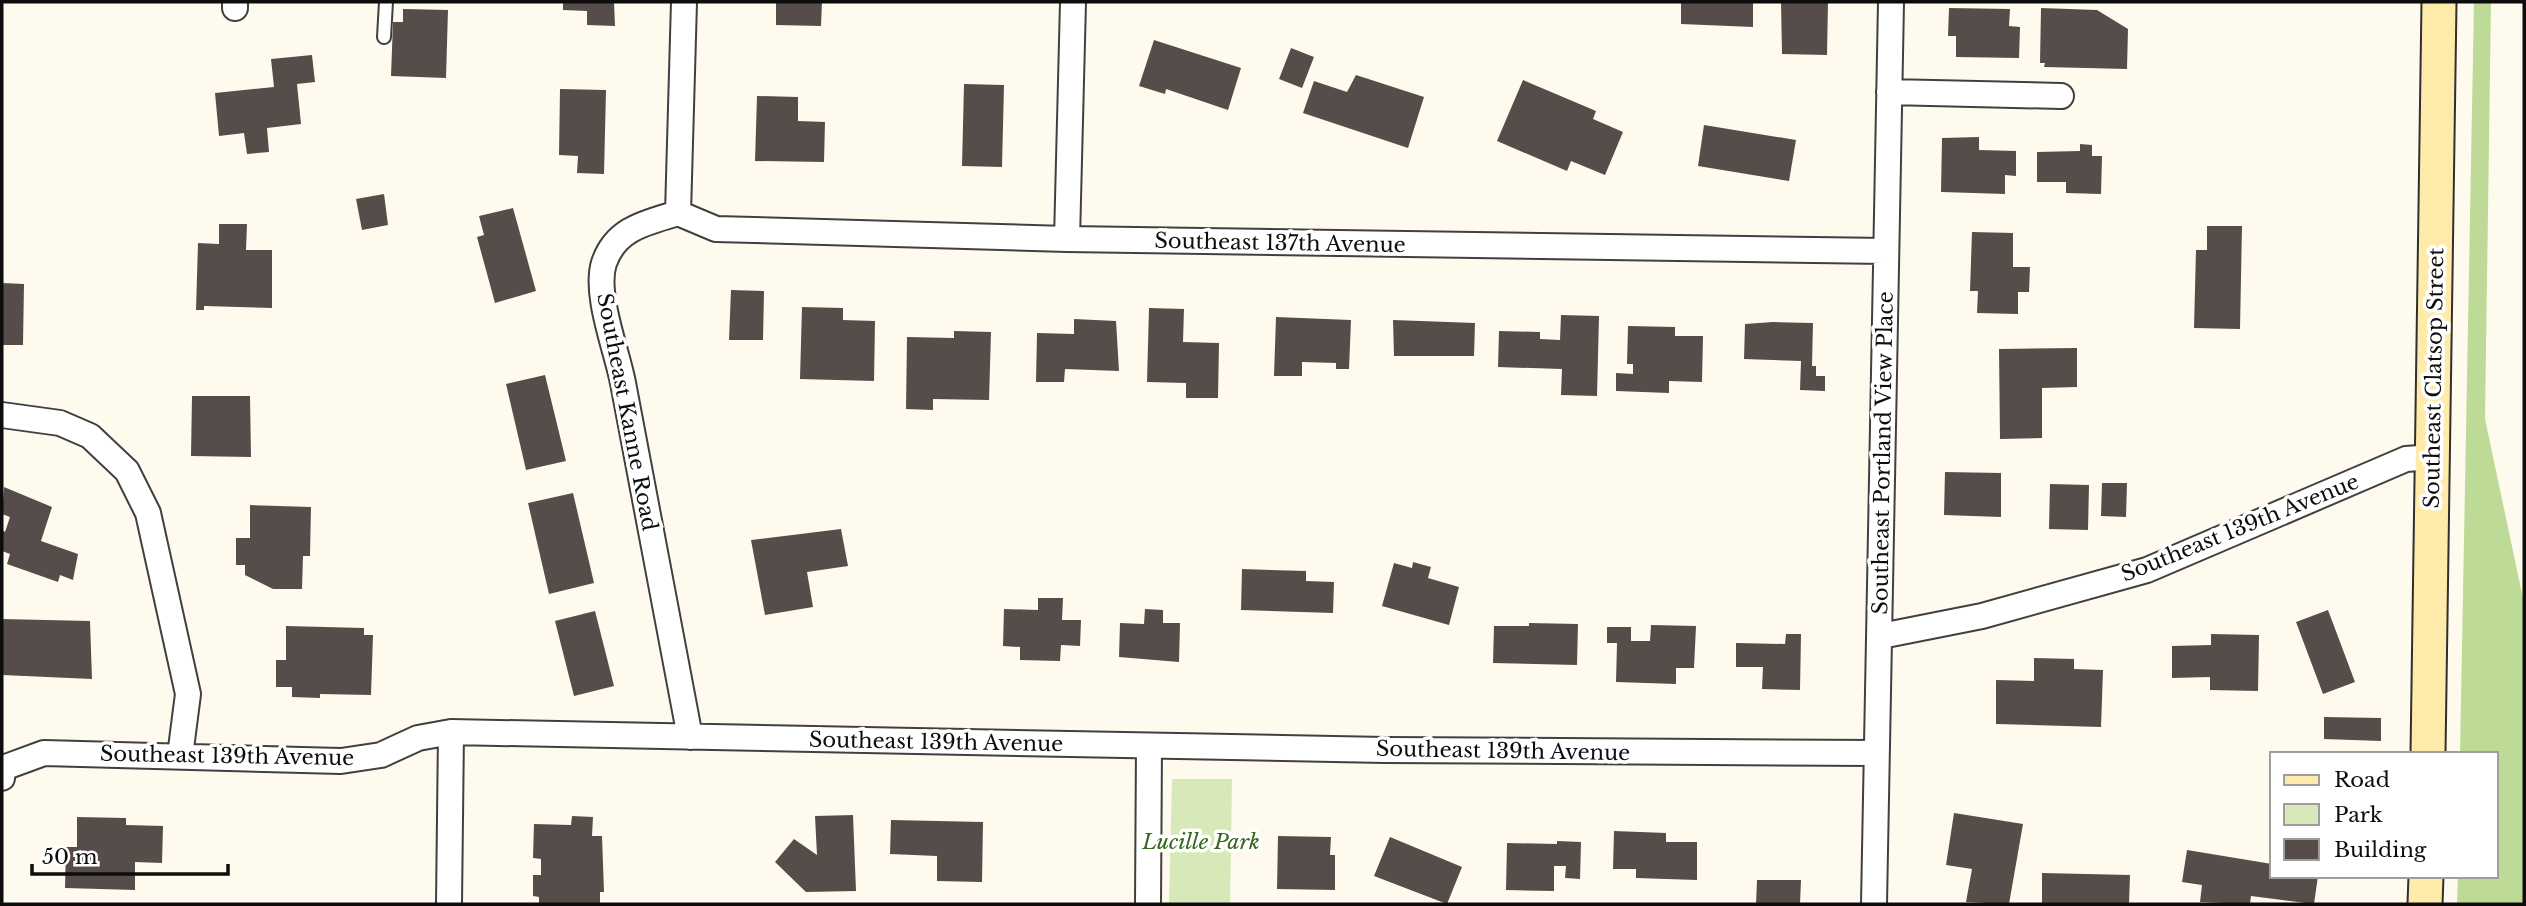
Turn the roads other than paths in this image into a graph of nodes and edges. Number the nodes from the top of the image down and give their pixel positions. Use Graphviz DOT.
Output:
graph roads {
  1 [pos="386,2"];
  2 [pos="684,2"];
  3 [pos="1073,2"];
  4 [pos="1891,2"];
  5 [pos="2439,2"];
  6 [pos="384,37"];
  7 [pos="1889,92"];
  8 [pos="2060,96"];
  9 [pos="678,213"];
  10 [pos="1067,239"];
  11 [pos="1886,251"];
  12 [pos="2,415"];
  13 [pos="2433,457"];
  14 [pos="1881,636"];
  15 [pos="451,732"];
  16 [pos="690,737"];
  17 [pos="1149,746"];
  18 [pos="2428,752"];
  19 [pos="1876,753"];
  20 [pos="180,756"];
  21 [pos="3,773"];
  22 [pos="2426,878"];
  23 [pos="449,904"];
  24 [pos="1148,904"];
  25 [pos="1874,904"];
  26 [pos="2425,904"];
  1 -- 6 [label="lane"];
  2 -- 9 [label="street"];
  3 -- 10 [label="street"];
  4 -- 7 [label="street, Southeast Portland View Place"];
  5 -- 13 [label="street, Southeast Clatsop Street"];
  7 -- 8 [label="street"];
  7 -- 11 [label="street, Southeast Portland View Place"];
  9 -- 10 [label="street, Southeast 137th Avenue"];
  9 -- 16 [label="street, Southeast Kanne Road"];
  10 -- 11 [label="street, Southeast 137th Avenue"];
  11 -- 14 [label="street, Southeast Portland View Place"];
  12 -- 20 [label="street"];
  13 -- 14 [label="street, Southeast 139th Avenue"];
  13 -- 18 [label="street, Southeast Clatsop Street"];
  14 -- 19 [label="street, Southeast Portland View Place"];
  15 -- 16 [label="street, Southeast 139th Avenue"];
  15 -- 20 [label="street, Southeast 139th Avenue"];
  15 -- 23 [label="street"];
  16 -- 17 [label="street, Southeast 139th Avenue"];
  17 -- 19 [label="street, Southeast 139th Avenue"];
  17 -- 24 [label="street"];
  19 -- 25 [label="street, Southeast Portland View Place"];
  20 -- 21 [label="street, Southeast 139th Avenue"];
  22 -- 26 [label="street"];
}
